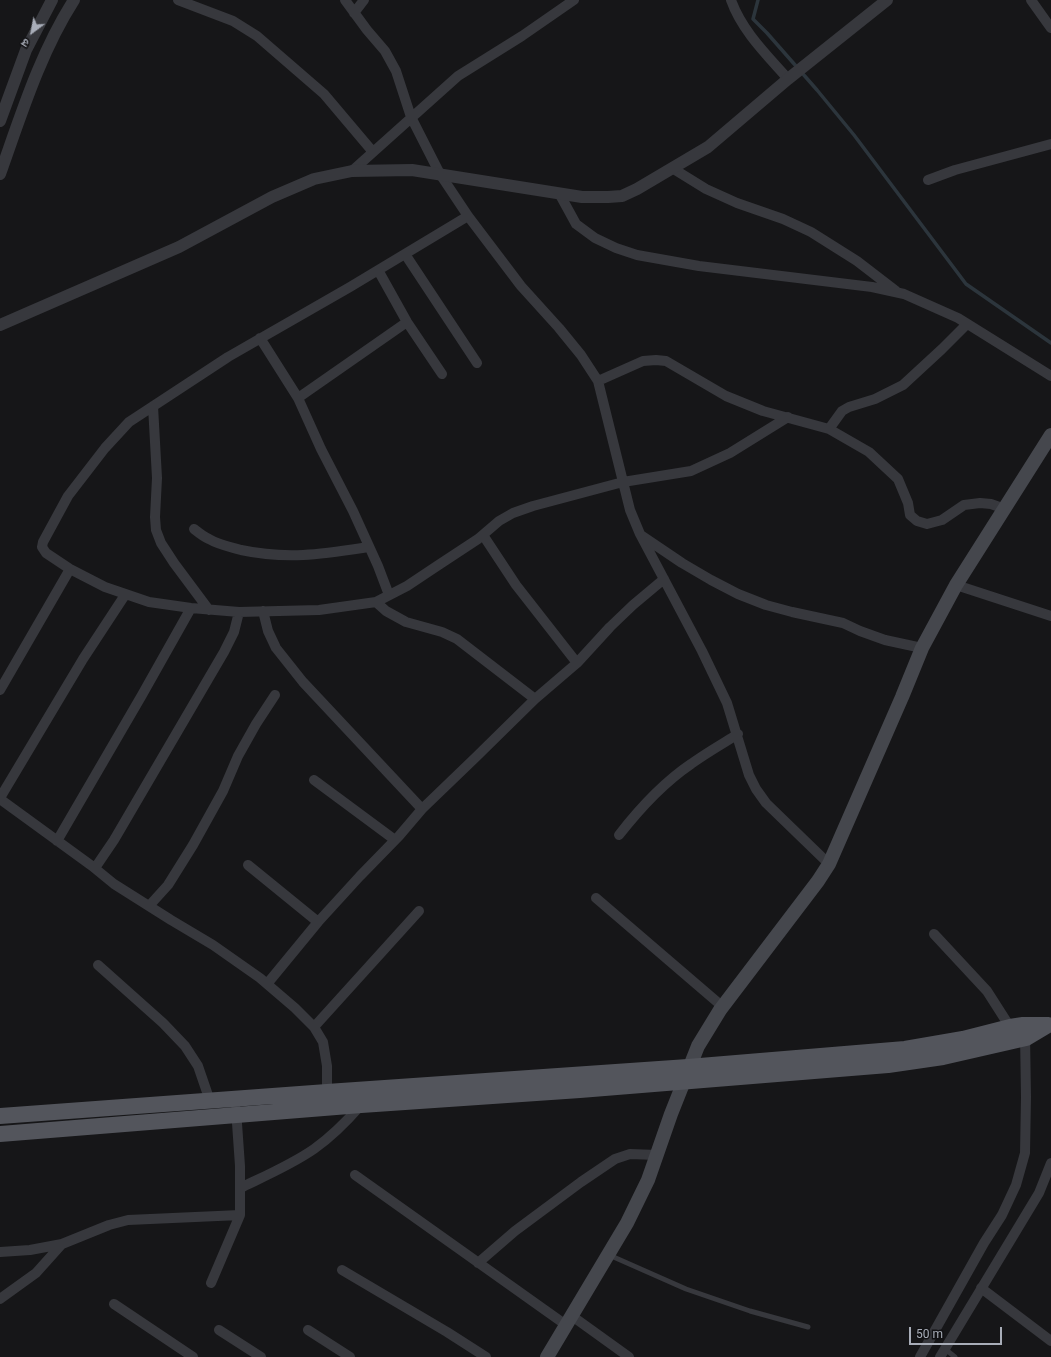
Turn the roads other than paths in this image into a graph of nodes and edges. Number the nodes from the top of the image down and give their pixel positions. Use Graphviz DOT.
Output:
graph roads {
  1 [pos="52,0"];
  2 [pos="74,0"];
  3 [pos="178,0"];
  4 [pos="345,0"];
  5 [pos="364,0"];
  6 [pos="574,0"];
  7 [pos="731,0"];
  8 [pos="887,0"];
  9 [pos="1031,0"];
  10 [pos="354,12"];
  11 [pos="1051,28"];
  12 [pos="792,76"];
  13 [pos="410,117"];
  14 [pos="0,121"];
  15 [pos="1051,144"];
  16 [pos="373,152"];
  17 [pos="672,168"];
  18 [pos="352,170"];
  19 [pos="0,174"];
  20 [pos="440,174"];
  21 [pos="928,180"];
  22 [pos="559,193"];
  23 [pos="468,216"];
  24 [pos="406,254"];
  25 [pos="378,270"];
  26 [pos="899,293"];
  27 [pos="406,322"];
  28 [pos="968,324"];
  29 [pos="0,325"];
  30 [pos="260,338"];
  31 [pos="477,363"];
  32 [pos="442,374"];
  33 [pos="1051,376"];
  34 [pos="598,381"];
  35 [pos="298,398"];
  36 [pos="153,406"];
  37 [pos="788,418"];
  38 [pos="829,429"];
  39 [pos="1051,435"];
  40 [pos="623,482"];
  41 [pos="1005,509"];
  42 [pos="194,529"];
  43 [pos="640,534"];
  44 [pos="483,535"];
  45 [pos="369,546"];
  46 [pos="70,569"];
  47 [pos="664,579"];
  48 [pos="956,585"];
  49 [pos="125,594"];
  50 [pos="389,595"];
  51 [pos="376,602"];
  52 [pos="191,608"];
  53 [pos="209,610"];
  54 [pos="263,611"];
  55 [pos="239,612"];
  56 [pos="1051,616"];
  57 [pos="922,648"];
  58 [pos="577,663"];
  59 [pos="0,690"];
  60 [pos="275,695"];
  61 [pos="534,699"];
  62 [pos="738,734"];
  63 [pos="314,780"];
  64 [pos="0,799"];
  65 [pos="422,809"];
  66 [pos="619,835"];
  67 [pos="57,840"];
  68 [pos="395,840"];
  69 [pos="829,864"];
  70 [pos="248,865"];
  71 [pos="94,868"];
  72 [pos="596,898"];
  73 [pos="149,906"];
  74 [pos="419,911"];
  75 [pos="318,922"];
  76 [pos="934,934"];
  77 [pos="98,965"];
  78 [pos="267,984"];
  79 [pos="722,1007"];
  80 [pos="1049,1025"];
  81 [pos="314,1027"];
  82 [pos="1020,1030"];
  83 [pos="686,1075"];
  84 [pos="327,1092"];
  85 [pos="210,1101"];
  86 [pos="360,1105"];
  87 [pos="236,1107"];
  88 [pos="76,1111"];
  89 [pos="0,1116"];
  90 [pos="76,1128"];
  91 [pos="0,1134"];
  92 [pos="656,1154"];
  93 [pos="1051,1164"];
  94 [pos="356,1175"];
  95 [pos="240,1188"];
  96 [pos="240,1215"];
  97 [pos="62,1244"];
  98 [pos="0,1252"];
  99 [pos="609,1255"];
  100 [pos="478,1263"];
  101 [pos="342,1270"];
  102 [pos="211,1283"];
  103 [pos="981,1288"];
  104 [pos="0,1299"];
  105 [pos="114,1304"];
  106 [pos="569,1321"];
  107 [pos="808,1327"];
  108 [pos="219,1330"];
  109 [pos="308,1330"];
  110 [pos="1051,1341"];
  111 [pos="942,1353"];
  112 [pos="193,1357"];
  113 [pos="261,1357"];
  114 [pos="350,1357"];
  115 [pos="486,1357"];
  116 [pos="548,1357"];
  117 [pos="629,1357"];
  118 [pos="920,1357"];
  119 [pos="955,1357"];
  1 -- 14 [label="street"];
  2 -- 19 [label="street"];
  3 -- 16 [label="street"];
  4 -- 10 [label="street"];
  5 -- 10 [label="street"];
  6 -- 13 [label="street"];
  7 -- 12 [label="street"];
  8 -- 12 [label="street"];
  9 -- 11 [label="street"];
  10 -- 13 [label="street"];
  12 -- 17 [label="street"];
  13 -- 16 [label="street"];
  13 -- 20 [label="street"];
  15 -- 21 [label="street"];
  16 -- 18 [label="street"];
  17 -- 22 [label="street"];
  17 -- 26 [label="street"];
  18 -- 20 [label="street"];
  18 -- 29 [label="street"];
  20 -- 22 [label="street"];
  20 -- 23 [label="street"];
  22 -- 26 [label="street"];
  23 -- 24 [label="street"];
  23 -- 34 [label="street"];
  24 -- 25 [label="street"];
  24 -- 31 [label="street"];
  25 -- 27 [label="street"];
  25 -- 30 [label="street"];
  26 -- 28 [label="street"];
  27 -- 32 [label="street"];
  27 -- 35 [label="street"];
  28 -- 33 [label="street"];
  28 -- 38 [label="street"];
  30 -- 35 [label="street"];
  30 -- 36 [label="street"];
  34 -- 37 [label="street"];
  34 -- 40 [label="street"];
  35 -- 45 [label="street"];
  36 -- 46 [label="street"];
  36 -- 53 [label="street"];
  37 -- 38 [label="street"];
  37 -- 40 [label="street"];
  38 -- 41 [label="street"];
  39 -- 41 [label="main road"];
  40 -- 43 [label="street"];
  40 -- 44 [label="street"];
  41 -- 48 [label="main road"];
  42 -- 45 [label="street"];
  43 -- 47 [label="street"];
  43 -- 57 [label="street"];
  44 -- 50 [label="street"];
  44 -- 58 [label="street"];
  45 -- 50 [label="street"];
  46 -- 49 [label="street"];
  46 -- 59 [label="street"];
  47 -- 58 [label="street"];
  47 -- 62 [label="street"];
  48 -- 56 [label="street"];
  48 -- 57 [label="main road"];
  49 -- 52 [label="street"];
  49 -- 64 [label="street"];
  50 -- 51 [label="street"];
  51 -- 54 [label="street"];
  51 -- 61 [label="street"];
  52 -- 53 [label="street"];
  52 -- 67 [label="street"];
  53 -- 55 [label="street"];
  54 -- 55 [label="street"];
  54 -- 65 [label="street"];
  55 -- 71 [label="street"];
  57 -- 69 [label="main road"];
  58 -- 61 [label="street"];
  60 -- 73 [label="street"];
  61 -- 65 [label="street"];
  62 -- 66 [label="street"];
  62 -- 69 [label="street"];
  63 -- 68 [label="street"];
  64 -- 67 [label="street"];
  65 -- 68 [label="street"];
  67 -- 71 [label="street"];
  68 -- 75 [label="street"];
  69 -- 79 [label="main road"];
  70 -- 75 [label="street"];
  71 -- 73 [label="street"];
  72 -- 79 [label="street"];
  73 -- 78 [label="street"];
  74 -- 81 [label="street"];
  75 -- 78 [label="street"];
  76 -- 82 [label="street"];
  77 -- 85 [label="street"];
  78 -- 81 [label="street"];
  79 -- 83 [label="main road"];
  80 -- 82 [label="main road"];
  81 -- 84 [label="street"];
  82 -- 83 [label="main road"];
  82 -- 118 [label="street"];
  83 -- 84 [label="main road"];
  83 -- 86 [label="main road"];
  83 -- 92 [label="main road"];
  84 -- 87 [label="main road"];
  85 -- 87 [label="main road"];
  85 -- 88 [label="main road"];
  86 -- 87 [label="main road"];
  86 -- 95 [label="street"];
  87 -- 90 [label="main road"];
  87 -- 95 [label="street"];
  88 -- 89 [label="main road"];
  88 -- 90 [label="main road"];
  90 -- 91 [label="main road"];
  92 -- 99 [label="main road"];
  92 -- 100 [label="street"];
  93 -- 103 [label="street"];
  94 -- 100 [label="street"];
  95 -- 96 [label="street"];
  96 -- 97 [label="street"];
  96 -- 102 [label="street"];
  97 -- 98 [label="street"];
  97 -- 104 [label="street"];
  99 -- 106 [label="main road"];
  99 -- 107 [label="lane"];
  100 -- 106 [label="street"];
  101 -- 115 [label="street"];
  103 -- 110 [label="street"];
  103 -- 111 [label="street"];
  105 -- 112 [label="street"];
  106 -- 116 [label="main road"];
  106 -- 117 [label="street"];
  108 -- 113 [label="street"];
  109 -- 114 [label="street"];
  111 -- 119 [label="lane"];
}
